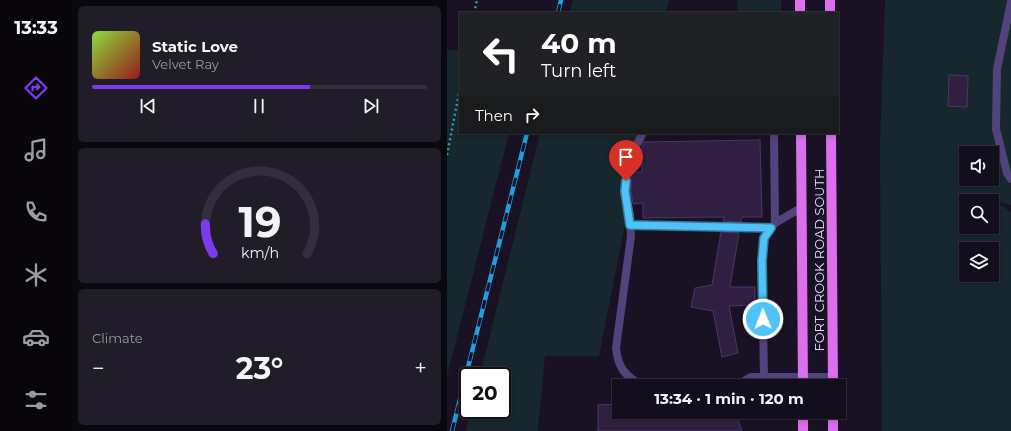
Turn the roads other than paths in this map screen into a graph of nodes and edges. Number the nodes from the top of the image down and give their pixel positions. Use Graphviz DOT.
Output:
graph roads {
  1 [pos="800,0"];
  2 [pos="830,0"];
  3 [pos="1011,2"];
  4 [pos="800,12"];
  5 [pos="830,12"];
  6 [pos="642,134"];
  7 [pos="774,134"];
  8 [pos="801,134"];
  9 [pos="831,134"];
  10 [pos="1011,179"];
  11 [pos="801,208"];
  12 [pos="630,225"];
  13 [pos="773,225"];
  14 [pos="764,377"];
  15 [pos="631,379"];
  16 [pos="748,379"];
  17 [pos="784,379"];
  18 [pos="803,379"];
  19 [pos="833,379"];
  20 [pos="803,419"];
  21 [pos="833,419"];
  22 [pos="803,431"];
  23 [pos="833,431"];
  1 -- 4 [label="main road"];
  2 -- 5 [label="main road"];
  3 -- 10 [label="street"];
  6 -- 12 [label="street"];
  7 -- 13 [label="street"];
  8 -- 11 [label="main road, FORT CROOK ROAD SOUTH"];
  9 -- 19 [label="main road, FORT CROOK ROAD SOUTH"];
  11 -- 13 [label="street"];
  11 -- 18 [label="main road, FORT CROOK ROAD SOUTH"];
  12 -- 13 [label="street"];
  12 -- 15 [label="street"];
  13 -- 14 [label="street"];
  14 -- 16 [label="street"];
  14 -- 17 [label="street"];
  20 -- 22 [label="main road"];
  21 -- 23 [label="main road"];
}
